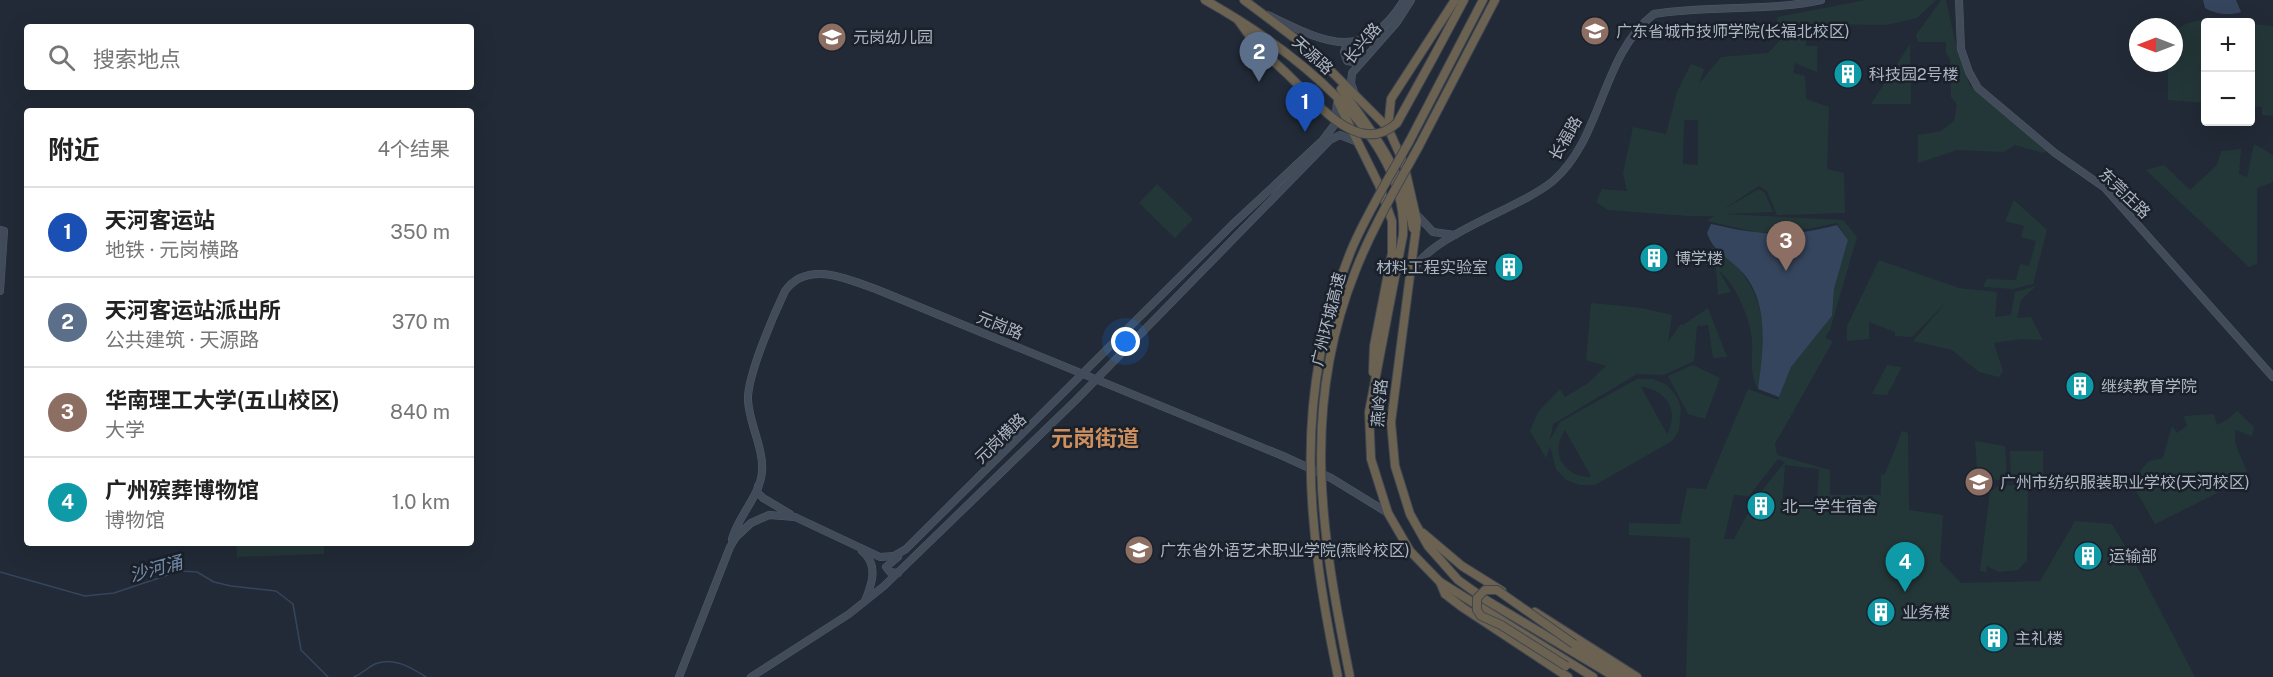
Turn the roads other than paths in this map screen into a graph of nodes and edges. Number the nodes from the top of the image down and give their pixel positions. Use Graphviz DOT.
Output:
graph roads {
  1 [pos="1205,0"];
  2 [pos="1244,0"];
  3 [pos="1404,0"];
  4 [pos="1411,0"];
  5 [pos="1455,0"];
  6 [pos="1464,0"];
  7 [pos="1483,0"];
  8 [pos="1495,0"];
  9 [pos="1821,0"];
  10 [pos="1959,0"];
  11 [pos="1258,10"];
  12 [pos="1236,17"];
  13 [pos="1347,43"];
  14 [pos="1320,59"];
  15 [pos="1360,63"];
  16 [pos="1337,99"];
  17 [pos="1364,105"];
  18 [pos="1388,128"];
  19 [pos="1328,138"];
  20 [pos="1355,141"];
  21 [pos="1416,215"];
  22 [pos="0,230"];
  23 [pos="1457,235"];
  24 [pos="1415,242"];
  25 [pos="1410,277"];
  26 [pos="0,291"];
  27 [pos="1084,375"];
  28 [pos="2273,377"];
  29 [pos="1095,380"];
  30 [pos="1372,384"];
  31 [pos="758,486"];
  32 [pos="1388,513"];
  33 [pos="795,517"];
  34 [pos="1416,526"];
  35 [pos="730,548"];
  36 [pos="859,549"];
  37 [pos="906,549"];
  38 [pos="898,573"];
  39 [pos="1440,582"];
  40 [pos="864,604"];
  41 [pos="755,676"];
  42 [pos="680,677"];
  43 [pos="1338,677"];
  44 [pos="1350,677"];
  45 [pos="1568,677"];
  46 [pos="1583,677"];
  47 [pos="1593,677"];
  48 [pos="1615,677"];
  49 [pos="1626,677"];
  50 [pos="1637,677"];
  1 -- 12 [label="highway, 天源路"];
  2 -- 11 [label="highway, 天源路"];
  3 -- 13 [label="street, 长兴路"];
  4 -- 15 [label="street, 长兴路"];
  5 -- 18 [label="highway"];
  6 -- 12 [label="highway, bridge"];
  7 -- 43 [label="highway, 广州环城高速, bridge"];
  8 -- 44 [label="highway, 广州环城高速, bridge"];
  9 -- 23 [label="street, 长福路"];
  10 -- 28 [label="street, 东莞庄路"];
  11 -- 13 [label="street, 长兴路"];
  11 -- 14 [label="highway, 天源路"];
  12 -- 16 [label="highway, 天源路"];
  13 -- 15 [label="street"];
  14 -- 17 [label="highway, 燕岭路"];
  14 -- 24 [label="highway"];
  15 -- 17 [label="street, 长兴路"];
  16 -- 19 [label="street, 元岗横路"];
  16 -- 20 [label="highway"];
  16 -- 30 [label="highway, 燕岭路"];
  17 -- 18 [label="highway, 燕岭路"];
  18 -- 21 [label="highway, 燕岭路"];
  19 -- 20 [label="street"];
  19 -- 27 [label="street, 元岗横路"];
  19 -- 29 [label="street, 元岗横路"];
  20 -- 30 [label="highway"];
  21 -- 23 [label="street"];
  21 -- 24 [label="highway, 燕岭路"];
  22 -- 26 [label="street"];
  23 -- 25 [label="street, 长福路"];
  24 -- 25 [label="highway, 燕岭路"];
  25 -- 34 [label="highway, 燕岭路"];
  27 -- 29 [label="street, 元岗路"];
  27 -- 31 [label="street, 元岗路"];
  27 -- 37 [label="street, 元岗横路"];
  29 -- 32 [label="street, 元岗路"];
  29 -- 38 [label="street, 元岗横路"];
  30 -- 32 [label="highway, 燕岭路"];
  31 -- 33 [label="street"];
  31 -- 35 [label="street"];
  32 -- 39 [label="highway, 燕岭路"];
  33 -- 35 [label="street, 元岗横路"];
  33 -- 36 [label="street, 元岗横路"];
  34 -- 48 [label="highway, 燕岭路"];
  34 -- 50 [label="highway"];
  35 -- 42 [label="street, 元岗横路"];
  36 -- 37 [label="street, 元岗横路"];
  36 -- 40 [label="street"];
  37 -- 38 [label="street"];
  38 -- 40 [label="street, 元岗横路"];
  39 -- 45 [label="highway"];
  39 -- 47 [label="highway, 燕岭路"];
  40 -- 41 [label="street, 元岗横路"];
  46 -- 49 [label="highway, bridge"];
}
